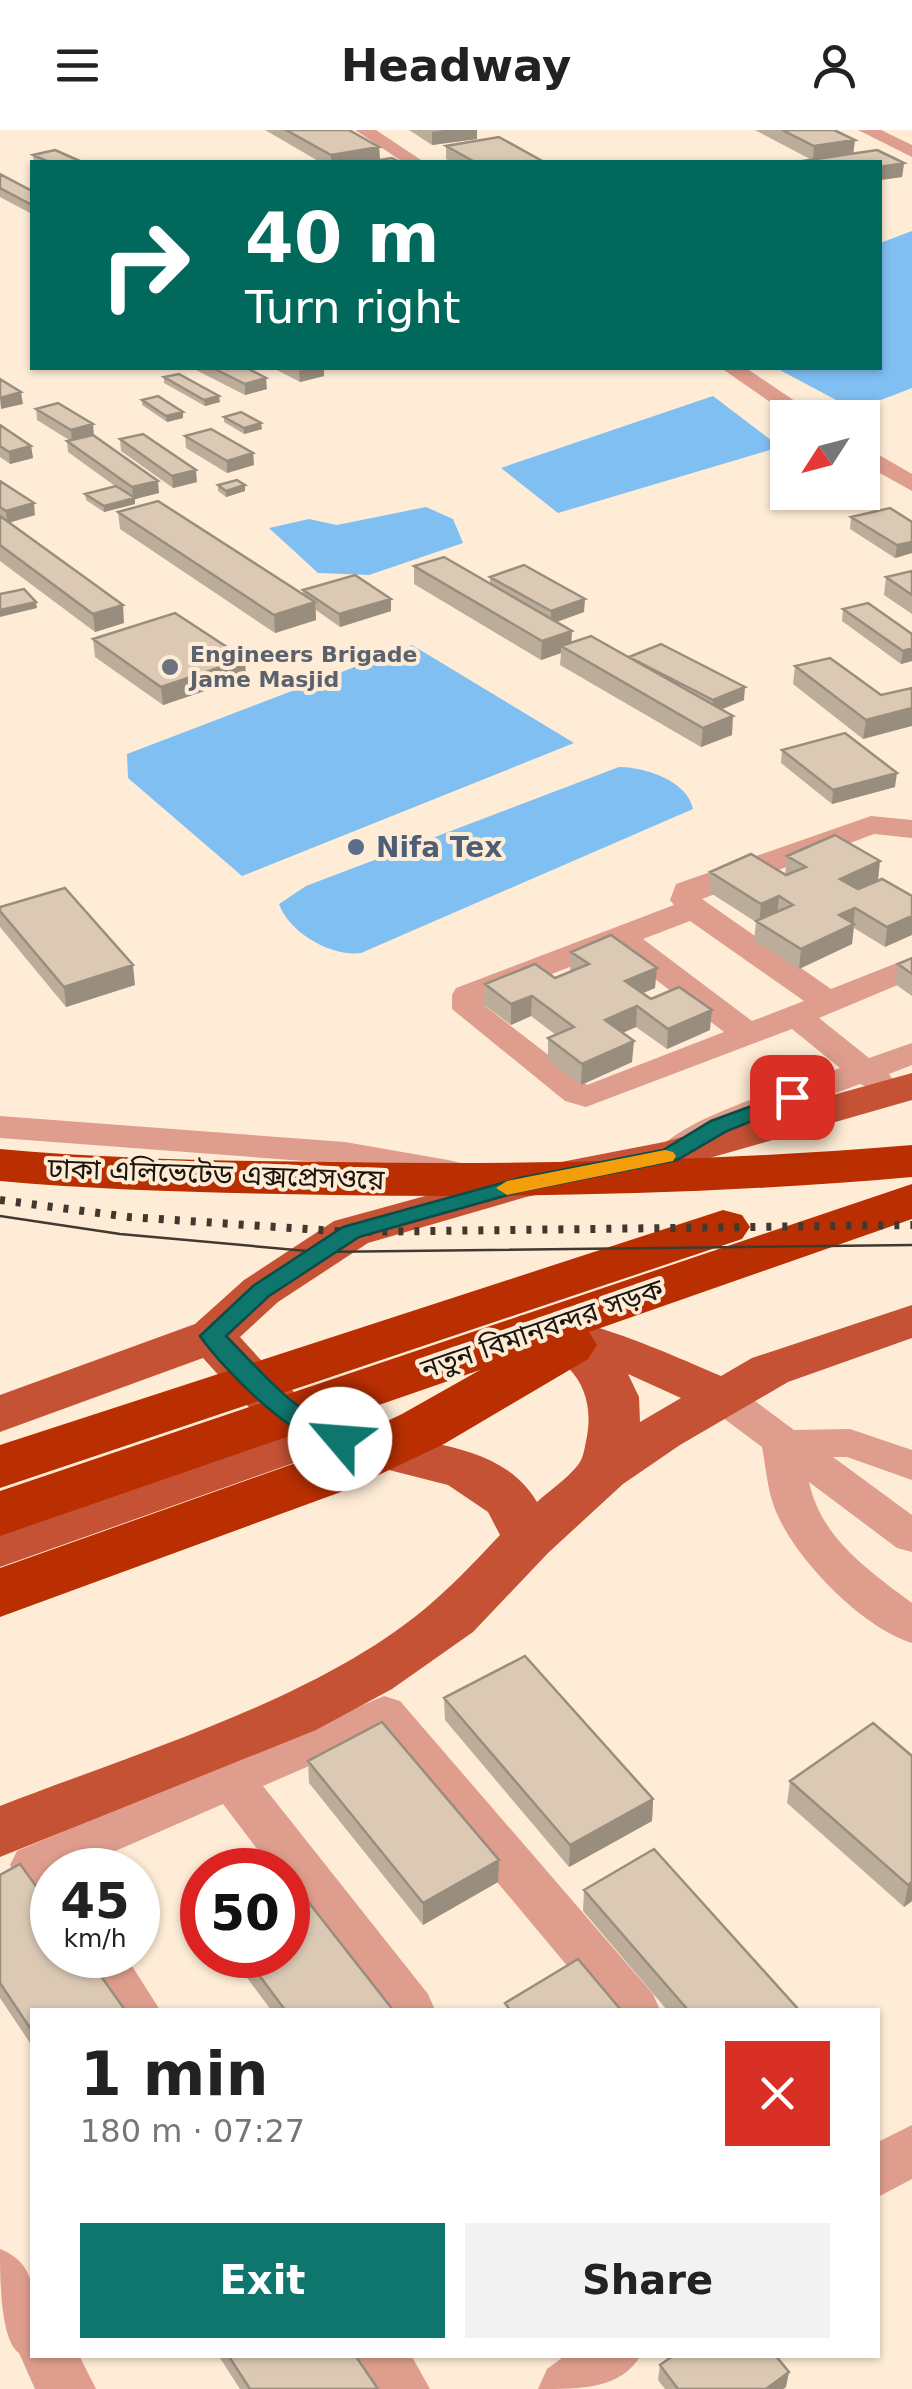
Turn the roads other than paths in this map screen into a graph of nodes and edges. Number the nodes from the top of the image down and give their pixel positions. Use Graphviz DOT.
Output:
graph roads {
  1 [pos="364,130"];
  2 [pos="867,130"];
  3 [pos="912,152"];
  4 [pos="412,160"];
  5 [pos="735,370"];
  6 [pos="781,400"];
  7 [pos="880,464"];
  8 [pos="912,484"];
  9 [pos="912,828"];
  10 [pos="693,908"];
  11 [pos="620,936"];
  12 [pos="912,966"];
  13 [pos="828,1002"];
  14 [pos="796,1016"];
  15 [pos="748,1034"];
  16 [pos="895,1075"];
  17 [pos="0,1128"];
  18 [pos="912,1163"];
  19 [pos="0,1166"];
  20 [pos="520,1184"];
  21 [pos="912,1192"];
  22 [pos="0,1196"];
  23 [pos="912,1201"];
  24 [pos="660,1289"];
  25 [pos="912,1322"];
  26 [pos="555,1334"];
  27 [pos="227,1353"];
  28 [pos="721,1396"];
  29 [pos="13,1410"];
  30 [pos="322,1434"];
  31 [pos="782,1444"];
  32 [pos="912,1465"];
  33 [pos="0,1467"];
  34 [pos="605,1471"];
  35 [pos="0,1514"];
  36 [pos="91,1515"];
  37 [pos="912,1536"];
  38 [pos="529,1539"];
  39 [pos="0,1547"];
  40 [pos="0,1593"];
  41 [pos="912,1626"];
  42 [pos="0,1832"];
  43 [pos="73,1848"];
  44 [pos="30,1867"];
  45 [pos="0,1880"];
  46 [pos="113,1978"];
  47 [pos="135,2008"];
  48 [pos="407,2008"];
  49 [pos="407,2008"];
  50 [pos="633,2008"];
  51 [pos="912,2150"];
  52 [pos="880,2171"];
  53 [pos="0,2276"];
  54 [pos="30,2327"];
  55 [pos="49,2358"];
  56 [pos="608,2358"];
  57 [pos="67,2389"];
  58 [pos="567,2389"];
  1 -- 4 [label="street"];
  2 -- 3 [label="street"];
  5 -- 6 [label="street"];
  7 -- 8 [label="street"];
  9 -- 10 [label="street"];
  10 -- 11 [label="street"];
  10 -- 13 [label="street"];
  11 -- 15 [label="street"];
  11 -- 15 [label="street"];
  12 -- 13 [label="street"];
  13 -- 14 [label="street"];
  14 -- 15 [label="street"];
  14 -- 16 [label="street"];
  16 -- 20 [label="main road"];
  17 -- 20 [label="street"];
  18 -- 19 [label="highway, ঢাকা এলিভেটেড এক্সপ্রেসওয়ে"];
  18 -- 33 [label="highway, নতুন বিমানবন্দর সড়ক"];
  20 -- 27 [label="main road"];
  21 -- 22 [label="highway, ঢাকা এলিভেটেড এক্সপ্রেসওয়ে"];
  23 -- 24 [label="highway, নতুন বিমানবন্দর সড়ক"];
  24 -- 35 [label="highway, নতুন বিমানবন্দর সড়ক"];
  24 -- 40 [label="highway"];
  25 -- 28 [label="main road"];
  26 -- 27 [label="main road"];
  26 -- 28 [label="main road"];
  26 -- 34 [label="main road"];
  27 -- 29 [label="main road"];
  27 -- 30 [label="main road"];
  28 -- 31 [label="street"];
  28 -- 34 [label="main road"];
  29 -- 36 [label="main road"];
  30 -- 36 [label="main road"];
  30 -- 38 [label="main road"];
  31 -- 32 [label="street"];
  31 -- 37 [label="street"];
  31 -- 41 [label="street"];
  34 -- 38 [label="main road"];
  36 -- 39 [label="main road"];
  38 -- 42 [label="main road"];
  43 -- 48 [label="street"];
  44 -- 45 [label="street"];
  46 -- 47 [label="street"];
  49 -- 50 [label="street"];
  51 -- 52 [label="street"];
  53 -- 54 [label="street"];
  55 -- 57 [label="street"];
  56 -- 58 [label="street"];
}
